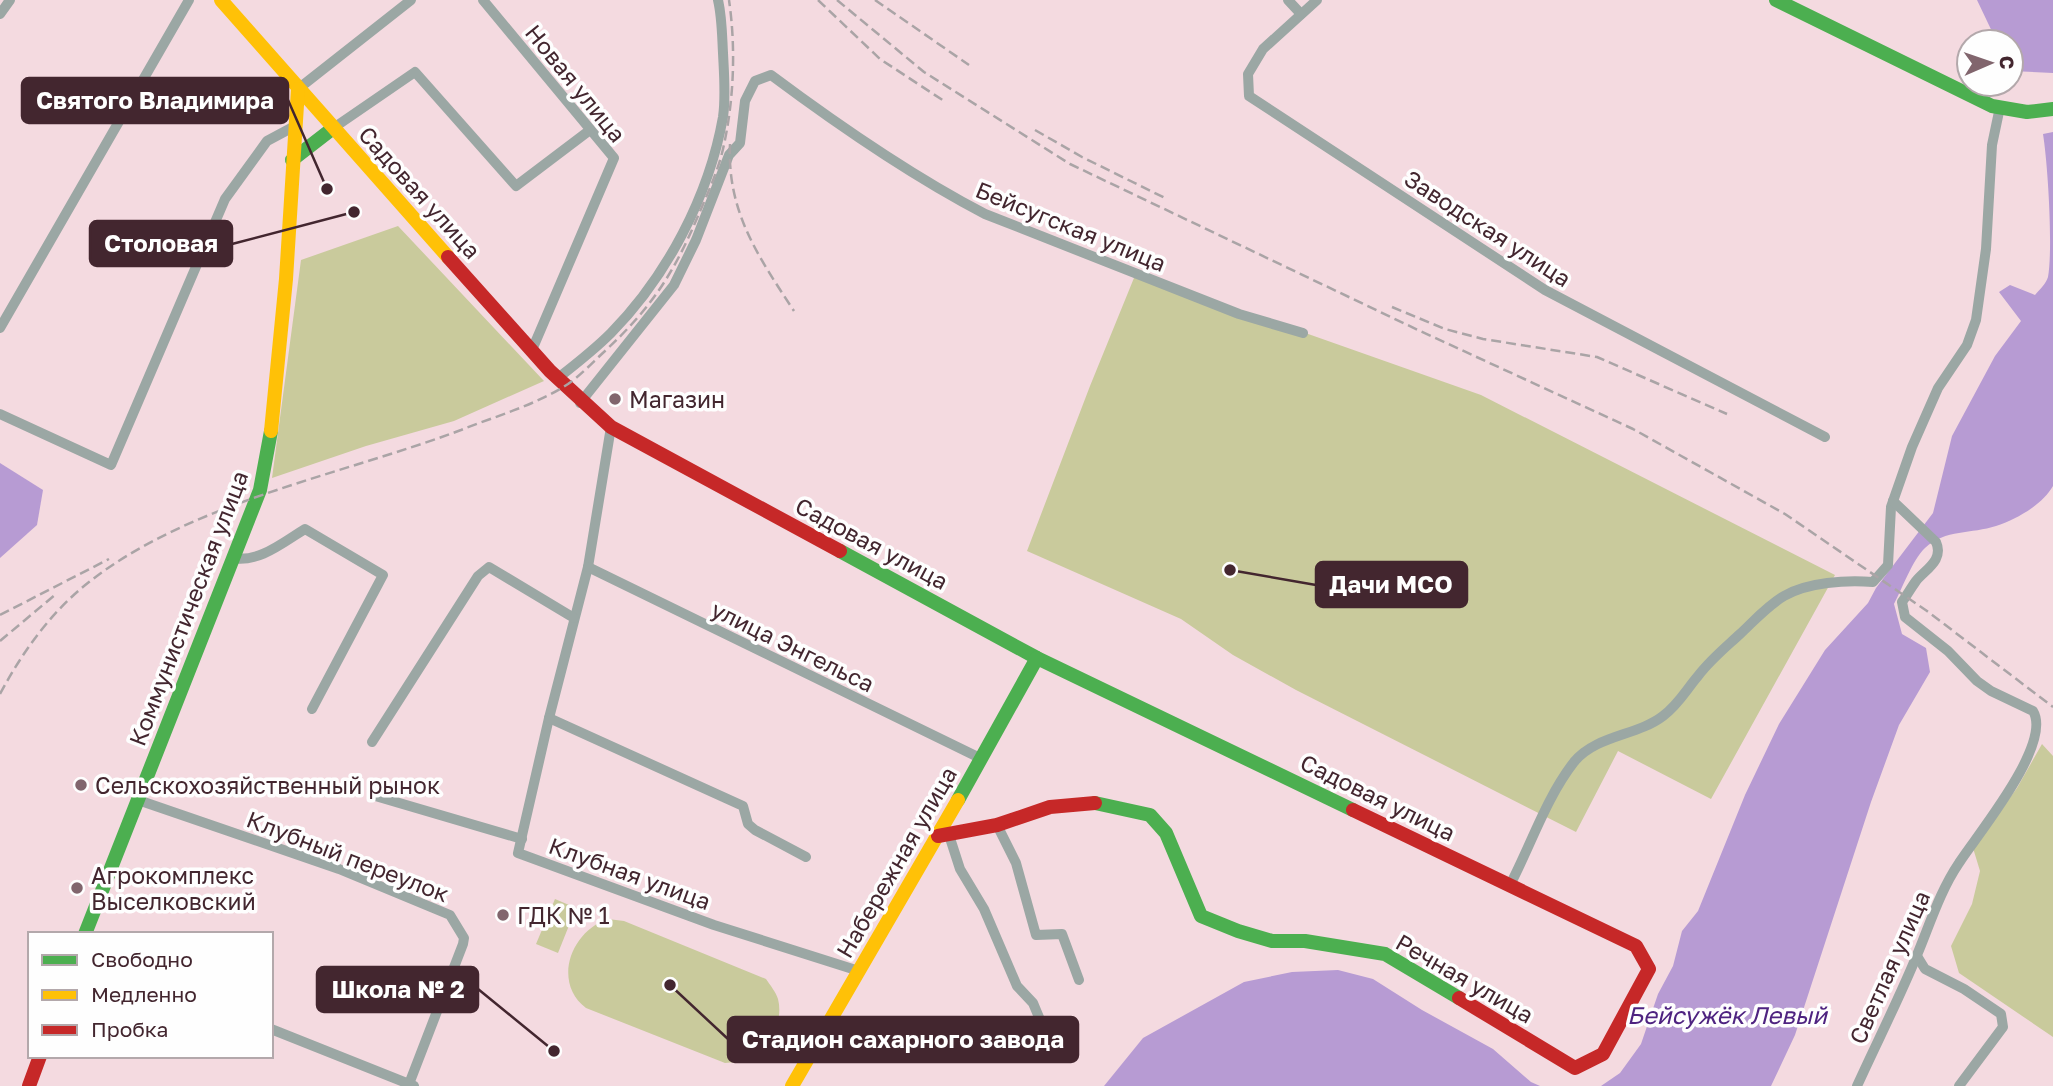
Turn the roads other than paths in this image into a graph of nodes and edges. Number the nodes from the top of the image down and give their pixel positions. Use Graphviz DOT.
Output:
graph roads {
  1 [pos="10,0"];
  2 [pos="189,0"];
  3 [pos="221,0"];
  4 [pos="411,0"];
  5 [pos="483,0"];
  6 [pos="718,0"];
  7 [pos="1288,0"];
  8 [pos="1317,0"];
  9 [pos="1776,0"];
  10 [pos="399,4"];
  11 [pos="0,14"];
  12 [pos="1301,14"];
  13 [pos="298,89"];
  14 [pos="2000,107"];
  15 [pos="2053,109"];
  16 [pos="295,126"];
  17 [pos="332,129"];
  18 [pos="590,130"];
  19 [pos="292,160"];
  20 [pos="0,328"];
  21 [pos="1303,333"];
  22 [pos="532,351"];
  23 [pos="558,377"];
  24 [pos="580,402"];
  25 [pos="0,414"];
  26 [pos="611,428"];
  27 [pos="1825,438"];
  28 [pos="1893,501"];
  29 [pos="232,558"];
  30 [pos="588,566"];
  31 [pos="574,618"];
  32 [pos="1037,659"];
  33 [pos="312,709"];
  34 [pos="549,718"];
  35 [pos="372,742"];
  36 [pos="982,759"];
  37 [pos="372,795"];
  38 [pos="138,800"];
  39 [pos="996,825"];
  40 [pos="943,835"];
  41 [pos="522,839"];
  42 [pos="806,857"];
  43 [pos="1510,885"];
  44 [pos="86,932"];
  45 [pos="1636,946"];
  46 [pos="1917,956"];
  47 [pos="859,971"];
  48 [pos="1079,980"];
  49 [pos="273,1031"];
  50 [pos="1046,1034"];
  51 [pos="39,1058"];
  52 [pos="412,1085"];
  53 [pos="29,1086"];
  54 [pos="792,1086"];
  55 [pos="1857,1086"];
  56 [pos="1959,1086"];
  1 -- 11 [label="street"];
  2 -- 20 [label="street"];
  3 -- 13 [label="street, Садовая улица"];
  4 -- 10 [label="street"];
  5 -- 18 [label="street, Новая улица"];
  6 -- 23 [label="street"];
  7 -- 12 [label="street"];
  8 -- 12 [label="street, Заводская улица"];
  9 -- 14 [label="street"];
  10 -- 13 [label="street"];
  12 -- 27 [label="street, Заводская улица"];
  13 -- 16 [label="street, Коммунистическая улица"];
  13 -- 17 [label="street, Садовая улица"];
  14 -- 15 [label="street"];
  14 -- 28 [label="street"];
  16 -- 19 [label="street, Коммунистическая улица"];
  16 -- 25 [label="street"];
  17 -- 18 [label="street"];
  17 -- 19 [label="street"];
  17 -- 22 [label="street, Садовая улица"];
  18 -- 22 [label="street, Новая улица"];
  19 -- 29 [label="street, Коммунистическая улица"];
  21 -- 24 [label="street, Бейсугская улица"];
  22 -- 23 [label="street, Садовая улица"];
  23 -- 24 [label="street, Садовая улица"];
  24 -- 26 [label="street, Садовая улица"];
  26 -- 30 [label="street, Клубная улица"];
  26 -- 32 [label="street, Садовая улица"];
  28 -- 43 [label="street"];
  28 -- 46 [label="street, Светлая улица"];
  29 -- 33 [label="street"];
  29 -- 38 [label="street, Коммунистическая улица"];
  30 -- 31 [label="street, Клубная улица"];
  30 -- 36 [label="street, улица Энгельса"];
  31 -- 34 [label="street, Клубная улица"];
  31 -- 35 [label="street"];
  32 -- 36 [label="street, Набережная улица"];
  32 -- 43 [label="street, Садовая улица"];
  34 -- 41 [label="street, Клубная улица"];
  34 -- 42 [label="street"];
  36 -- 40 [label="street, Набережная улица"];
  37 -- 41 [label="street"];
  38 -- 44 [label="street, Коммунистическая улица"];
  38 -- 52 [label="street, Клубный переулок"];
  39 -- 40 [label="street, Речная улица"];
  39 -- 45 [label="street, Речная улица"];
  39 -- 48 [label="street"];
  40 -- 47 [label="street, Набережная улица"];
  40 -- 50 [label="street"];
  41 -- 47 [label="street, Клубная улица"];
  43 -- 45 [label="street, Садовая улица"];
  46 -- 55 [label="street, Светлая улица"];
  46 -- 56 [label="street"];
  47 -- 54 [label="street, Набережная улица"];
  49 -- 52 [label="street"];
  51 -- 53 [label="street"];
}
